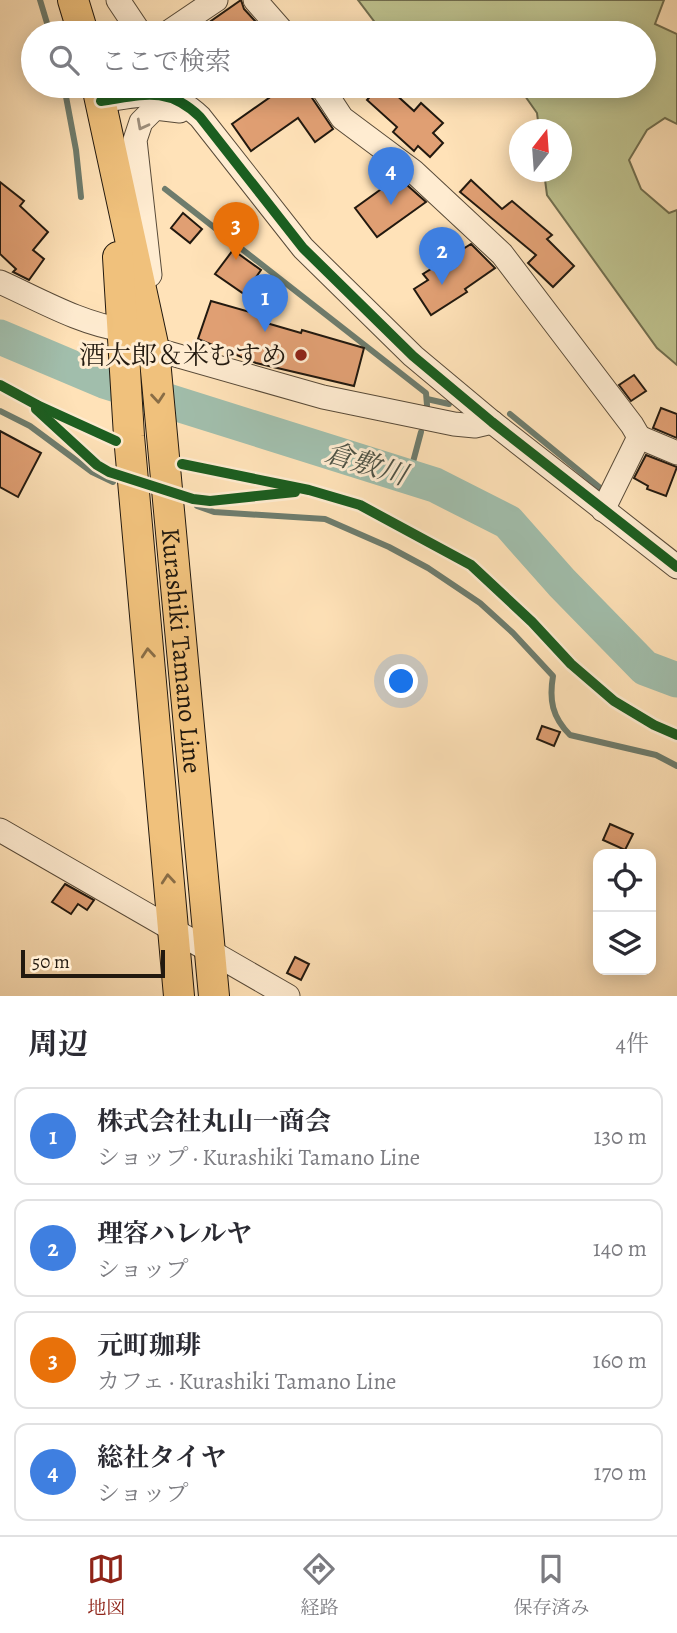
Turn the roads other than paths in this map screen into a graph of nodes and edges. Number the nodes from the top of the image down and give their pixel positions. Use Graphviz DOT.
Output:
graph roads {
  1 [pos="73,0"];
  2 [pos="118,0"];
  3 [pos="216,0"];
  4 [pos="255,0"];
  5 [pos="79,21"];
  6 [pos="132,21"];
  7 [pos="185,21"];
  8 [pos="273,21"];
  9 [pos="100,98"];
  10 [pos="176,98"];
  11 [pos="329,98"];
  12 [pos="200,117"];
  13 [pos="0,282"];
  14 [pos="134,342"];
  15 [pos="492,422"];
  16 [pos="639,437"];
  17 [pos="677,453"];
  18 [pos="603,510"];
  19 [pos="677,568"];
  20 [pos="0,830"];
  21 [pos="173,930"];
  22 [pos="211,951"];
  23 [pos="179,996"];
  24 [pos="214,996"];
  25 [pos="288,996"];
  1 -- 5 [label="main road"];
  2 -- 6 [label="street"];
  3 -- 7 [label="street"];
  4 -- 8 [label="street"];
  9 -- 14 [label="main road, Kurashiki Tamano Line"];
  10 -- 12 [label="street"];
  11 -- 16 [label="street"];
  12 -- 14 [label="street, one-way"];
  12 -- 15 [label="street"];
  13 -- 14 [label="street"];
  14 -- 15 [label="street"];
  21 -- 14 [label="main road, Kurashiki Tamano Line, one-way"];
  14 -- 22 [label="main road, Kurashiki Tamano Line, one-way"];
  15 -- 18 [label="street"];
  16 -- 17 [label="street"];
  16 -- 18 [label="street"];
  18 -- 19 [label="street"];
  20 -- 21 [label="street"];
  21 -- 22 [label="street"];
  21 -- 23 [label="main road, Kurashiki Tamano Line"];
  22 -- 24 [label="main road, Kurashiki Tamano Line"];
  22 -- 25 [label="street"];
}
